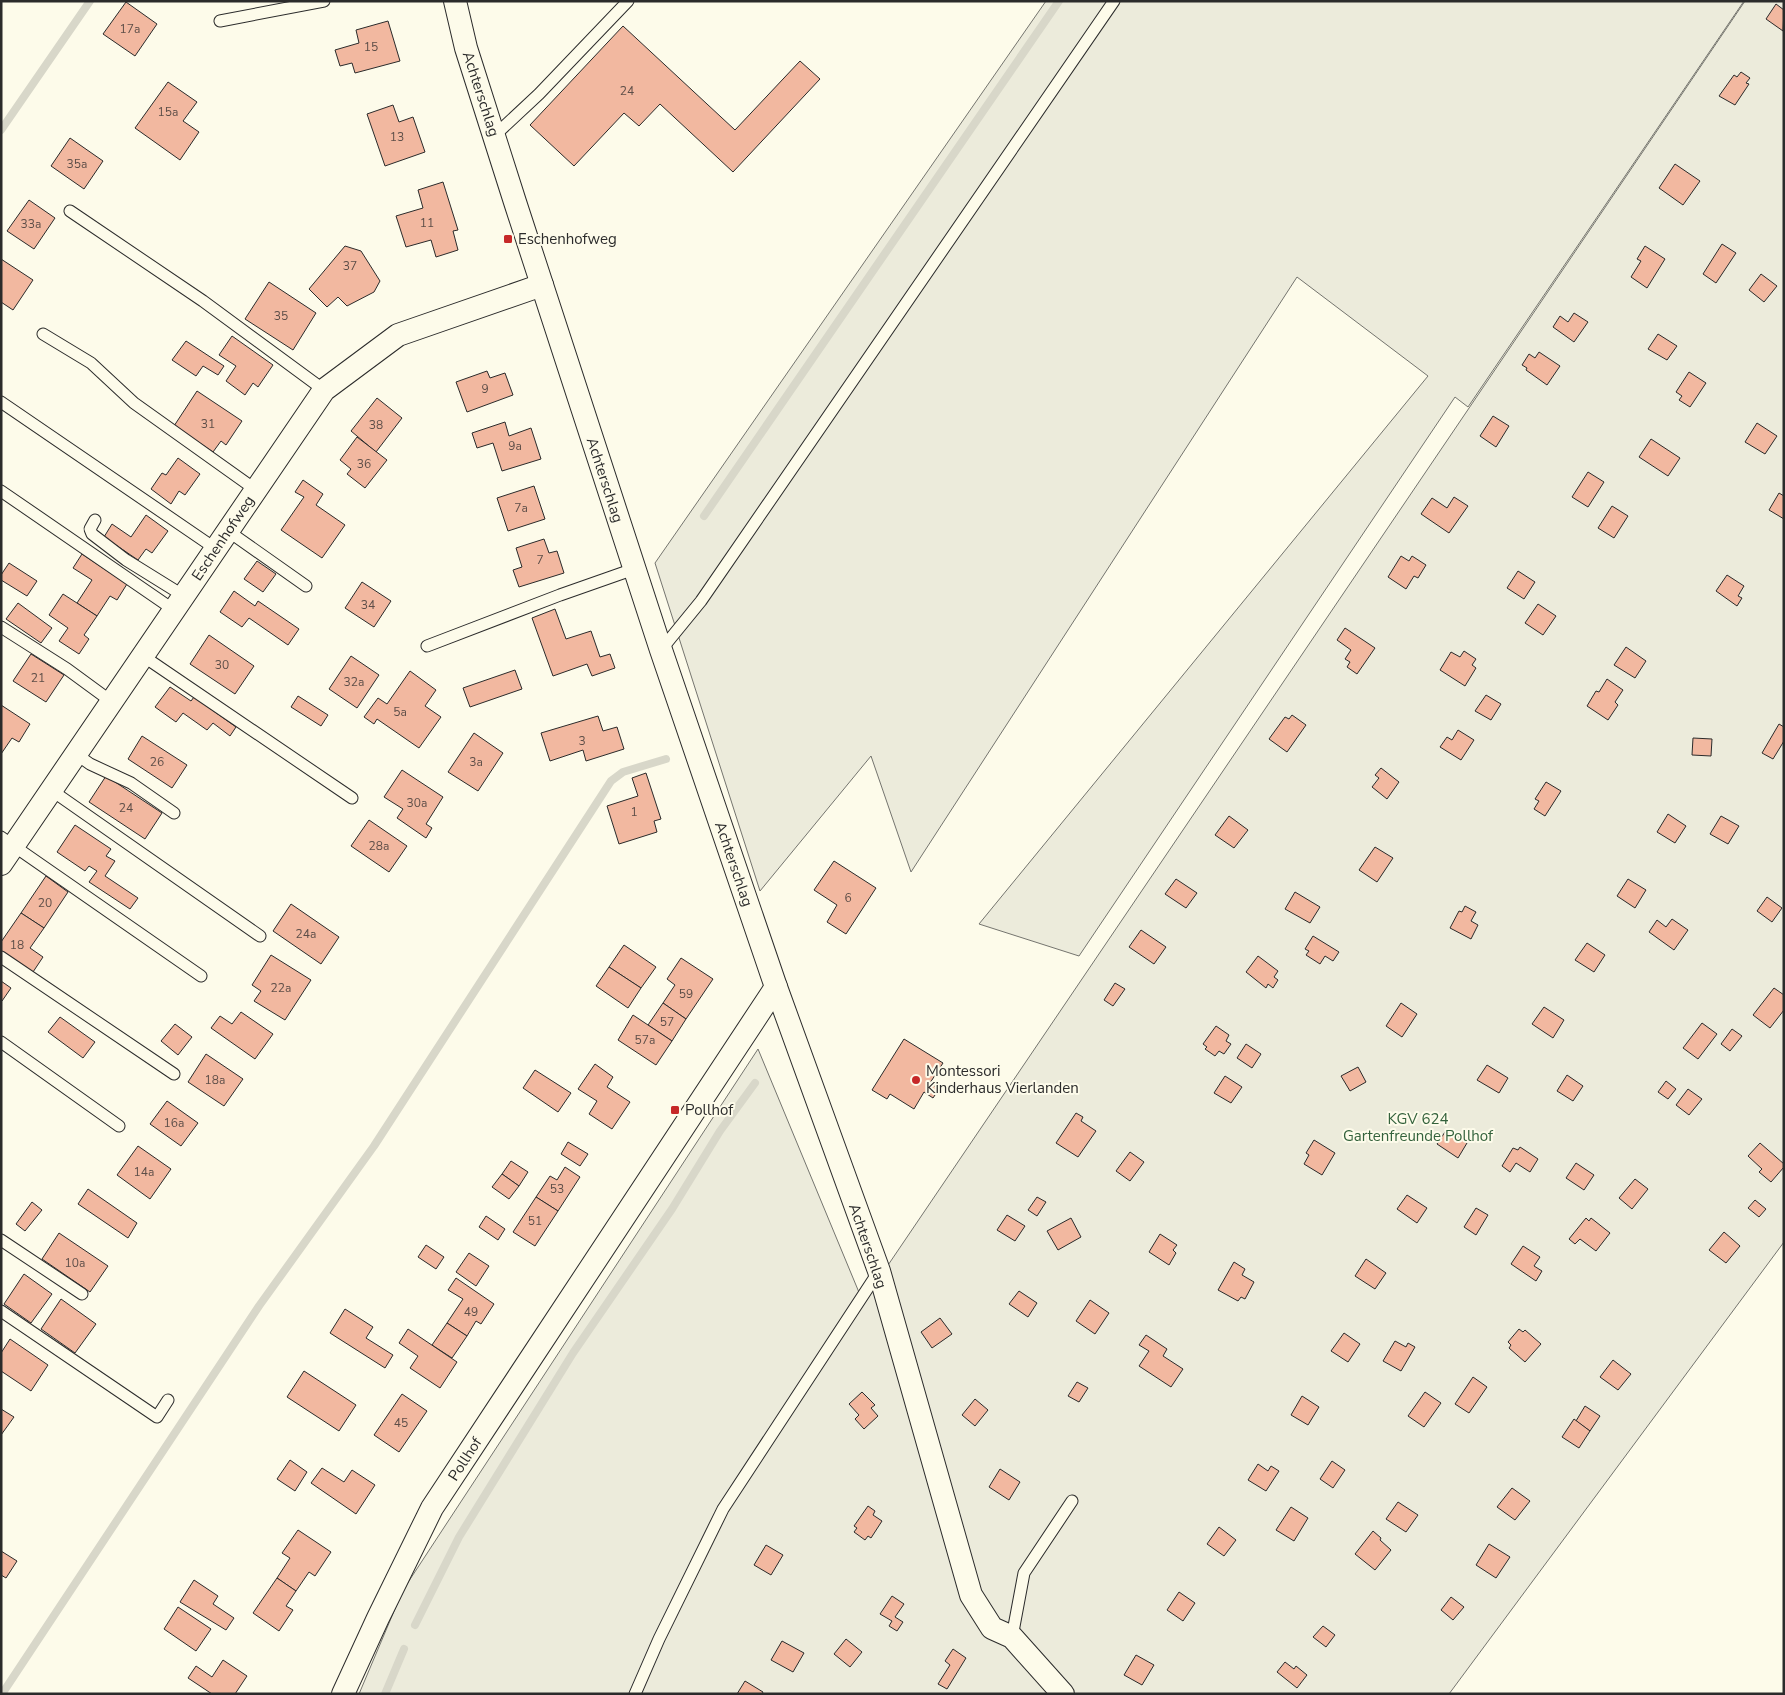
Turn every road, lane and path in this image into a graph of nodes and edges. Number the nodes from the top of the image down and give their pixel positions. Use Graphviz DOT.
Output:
graph roads {
  1 [pos="324,1"];
  2 [pos="455,1"];
  3 [pos="628,1"];
  4 [pos="1114,1"];
  5 [pos="220,21"];
  6 [pos="494,136"];
  7 [pos="70,211"];
  8 [pos="542,286"];
  9 [pos="43,334"];
  10 [pos="324,390"];
  11 [pos="1,402"];
  12 [pos="256,490"];
  13 [pos="1,491"];
  14 [pos="95,520"];
  15 [pos="222,540"];
  16 [pos="634,569"];
  17 [pos="306,586"];
  18 [pos="179,603"];
  19 [pos="1,627"];
  20 [pos="427,646"];
  21 [pos="661,650"];
  22 [pos="143,656"];
  23 [pos="112,702"];
  24 [pos="76,754"];
  25 [pos="51,790"];
  26 [pos="352,798"];
  27 [pos="174,813"];
  28 [pos="5,849"];
  29 [pos="260,936"];
  30 [pos="1,957"];
  31 [pos="201,976"];
  32 [pos="776,987"];
  33 [pos="1,1042"];
  34 [pos="174,1074"];
  35 [pos="119,1126"];
  36 [pos="1,1240"];
  37 [pos="879,1271"];
  38 [pos="82,1294"];
  39 [pos="1,1311"];
  40 [pos="168,1400"];
  41 [pos="1072,1501"];
  42 [pos="1012,1637"];
  43 [pos="344,1694"];
  44 [pos="635,1694"];
  45 [pos="1063,1694"];
  1 -- 5 [label="lane"];
  2 -- 6 [label="street, Achterschlag"];
  3 -- 6 [label="lane"];
  4 -- 21 [label="lane"];
  6 -- 8 [label="street, Achterschlag"];
  7 -- 10 [label="lane"];
  8 -- 10 [label="street, Eschenhofweg"];
  8 -- 16 [label="street, Achterschlag"];
  9 -- 12 [label="lane"];
  10 -- 12 [label="street, Eschenhofweg"];
  11 -- 15 [label="lane"];
  12 -- 15 [label="street, Eschenhofweg"];
  13 -- 18 [label="lane"];
  14 -- 18 [label="lane"];
  15 -- 17 [label="lane"];
  15 -- 18 [label="street, Eschenhofweg"];
  16 -- 20 [label="lane"];
  16 -- 21 [label="street, Achterschlag"];
  18 -- 22 [label="street, Eschenhofweg"];
  19 -- 23 [label="lane"];
  21 -- 32 [label="street, Achterschlag"];
  22 -- 23 [label="street, Eschenhofweg"];
  22 -- 26 [label="lane"];
  23 -- 24 [label="street, Eschenhofweg"];
  24 -- 25 [label="street, Eschenhofweg"];
  24 -- 27 [label="lane"];
  25 -- 28 [label="street, Eschenhofweg"];
  25 -- 29 [label="lane"];
  28 -- 31 [label="lane"];
  30 -- 34 [label="lane"];
  32 -- 37 [label="street, Achterschlag"];
  32 -- 43 [label="street, Pollhof"];
  33 -- 35 [label="lane"];
  36 -- 38 [label="lane"];
  37 -- 42 [label="street, Achterschlag"];
  37 -- 44 [label="lane"];
  39 -- 40 [label="lane"];
  41 -- 42 [label="lane"];
  42 -- 45 [label="street, Achterschlag"];
}
